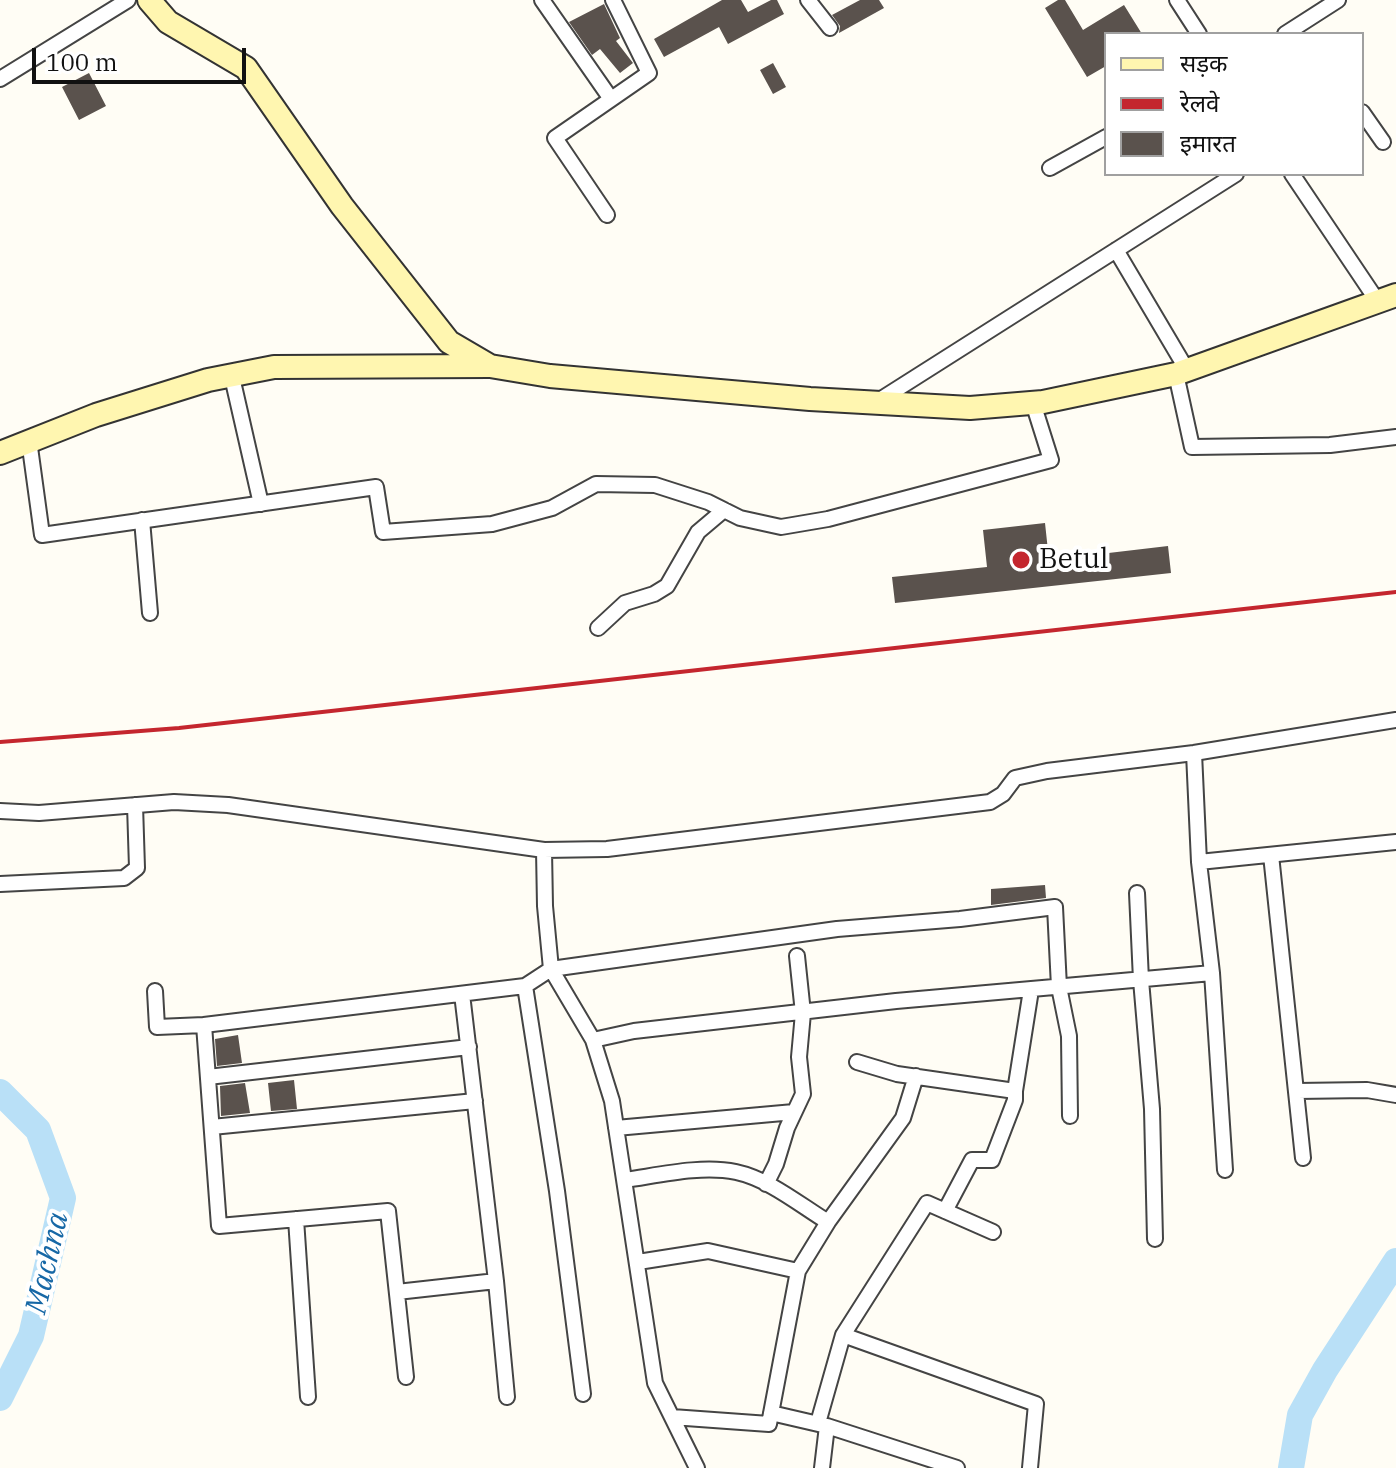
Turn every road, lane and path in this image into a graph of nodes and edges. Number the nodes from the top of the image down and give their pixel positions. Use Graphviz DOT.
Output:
graph roads {
  1 [pos="128,0"];
  2 [pos="149,0"];
  3 [pos="542,0"];
  4 [pos="613,0"];
  5 [pos="808,0"];
  6 [pos="1177,0"];
  7 [pos="1329,2"];
  8 [pos="830,28"];
  9 [pos="1304,29"];
  10 [pos="1198,32"];
  11 [pos="0,79"];
  12 [pos="611,99"];
  13 [pos="1364,115"];
  14 [pos="1104,138"];
  15 [pos="1383,142"];
  16 [pos="1050,168"];
  17 [pos="1233,176"];
  18 [pos="1294,176"];
  19 [pos="607,215"];
  20 [pos="1116,250"];
  21 [pos="1387,299"];
  22 [pos="490,366"];
  23 [pos="1182,372"];
  24 [pos="232,377"];
  25 [pos="875,403"];
  26 [pos="1033,403"];
  27 [pos="1396,437"];
  28 [pos="29,440"];
  29 [pos="0,453"];
  30 [pos="261,504"];
  31 [pos="724,510"];
  32 [pos="142,520"];
  33 [pos="150,613"];
  34 [pos="598,628"];
  35 [pos="1396,720"];
  36 [pos="1194,753"];
  37 [pos="135,805"];
  38 [pos="0,811"];
  39 [pos="1396,842"];
  40 [pos="544,850"];
  41 [pos="1271,855"];
  42 [pos="1199,862"];
  43 [pos="0,884"];
  44 [pos="1137,893"];
  45 [pos="797,956"];
  46 [pos="551,969"];
  47 [pos="1212,973"];
  48 [pos="1141,980"];
  49 [pos="525,986"];
  50 [pos="1059,987"];
  51 [pos="1031,990"];
  52 [pos="155,991"];
  53 [pos="462,994"];
  54 [pos="803,1013"];
  55 [pos="204,1025"];
  56 [pos="593,1040"];
  57 [pos="469,1047"];
  58 [pos="857,1062"];
  59 [pos="916,1076"];
  60 [pos="208,1077"];
  61 [pos="1015,1091"];
  62 [pos="1297,1091"];
  63 [pos="1396,1095"];
  64 [pos="475,1101"];
  65 [pos="794,1112"];
  66 [pos="1070,1116"];
  67 [pos="212,1127"];
  68 [pos="616,1128"];
  69 [pos="1303,1158"];
  70 [pos="1225,1170"];
  71 [pos="625,1180"];
  72 [pos="766,1184"];
  73 [pos="945,1211"];
  74 [pos="296,1219"];
  75 [pos="828,1222"];
  76 [pos="993,1232"];
  77 [pos="1155,1239"];
  78 [pos="638,1262"];
  79 [pos="798,1271"];
  80 [pos="496,1281"];
  81 [pos="397,1292"];
  82 [pos="843,1335"];
  83 [pos="406,1377"];
  84 [pos="583,1394"];
  85 [pos="308,1397"];
  86 [pos="507,1397"];
  87 [pos="771,1413"];
  88 [pos="672,1417"];
  89 [pos="823,1424"];
  90 [pos="697,1468"];
  91 [pos="822,1468"];
  92 [pos="957,1468"];
  93 [pos="1030,1468"];
  1 -- 11 [label="street"];
  2 -- 22 [label="main road"];
  3 -- 12 [label="street"];
  4 -- 12 [label="street"];
  5 -- 8 [label="street"];
  6 -- 10 [label="street"];
  7 -- 9 [label="street"];
  12 -- 19 [label="street"];
  13 -- 15 [label="street"];
  14 -- 16 [label="street"];
  17 -- 20 [label="street"];
  18 -- 21 [label="street"];
  20 -- 23 [label="street"];
  20 -- 25 [label="street"];
  21 -- 23 [label="main road"];
  22 -- 24 [label="main road"];
  22 -- 25 [label="main road"];
  23 -- 26 [label="main road"];
  23 -- 27 [label="street"];
  24 -- 28 [label="main road"];
  24 -- 30 [label="street"];
  25 -- 26 [label="main road"];
  26 -- 31 [label="street"];
  28 -- 29 [label="main road"];
  28 -- 32 [label="street"];
  30 -- 31 [label="street"];
  30 -- 32 [label="street"];
  31 -- 34 [label="street"];
  32 -- 33 [label="street"];
  35 -- 36 [label="street"];
  36 -- 40 [label="street"];
  36 -- 42 [label="street"];
  37 -- 38 [label="street"];
  37 -- 40 [label="street"];
  37 -- 43 [label="street"];
  39 -- 41 [label="street"];
  40 -- 46 [label="street"];
  41 -- 42 [label="street"];
  41 -- 62 [label="street"];
  42 -- 47 [label="street"];
  44 -- 48 [label="street"];
  45 -- 54 [label="street"];
  46 -- 49 [label="street"];
  46 -- 50 [label="street"];
  46 -- 56 [label="street"];
  47 -- 48 [label="street"];
  47 -- 70 [label="street"];
  48 -- 50 [label="street"];
  48 -- 77 [label="street"];
  49 -- 53 [label="street"];
  49 -- 84 [label="street"];
  50 -- 51 [label="street"];
  50 -- 66 [label="street"];
  51 -- 54 [label="street"];
  51 -- 61 [label="street"];
  52 -- 55 [label="street"];
  53 -- 55 [label="street"];
  53 -- 57 [label="street"];
  54 -- 56 [label="street"];
  54 -- 65 [label="street"];
  55 -- 60 [label="street"];
  56 -- 68 [label="street"];
  57 -- 60 [label="street"];
  57 -- 64 [label="street"];
  58 -- 59 [label="street"];
  59 -- 61 [label="street"];
  59 -- 75 [label="street"];
  60 -- 67 [label="street"];
  61 -- 73 [label="street"];
  62 -- 63 [label="street"];
  62 -- 69 [label="street"];
  64 -- 67 [label="street"];
  64 -- 80 [label="street"];
  65 -- 68 [label="street"];
  65 -- 72 [label="street"];
  67 -- 74 [label="street"];
  68 -- 71 [label="street"];
  71 -- 72 [label="street"];
  71 -- 78 [label="street"];
  72 -- 75 [label="street"];
  73 -- 76 [label="street"];
  73 -- 82 [label="street"];
  74 -- 81 [label="street"];
  74 -- 85 [label="street"];
  75 -- 79 [label="street"];
  78 -- 79 [label="street"];
  78 -- 88 [label="street"];
  79 -- 87 [label="street"];
  80 -- 81 [label="street"];
  80 -- 86 [label="street"];
  81 -- 83 [label="street"];
  82 -- 89 [label="street"];
  82 -- 93 [label="street"];
  87 -- 88 [label="street"];
  87 -- 89 [label="street"];
  88 -- 90 [label="street"];
  89 -- 91 [label="street"];
  89 -- 92 [label="street"];
}
